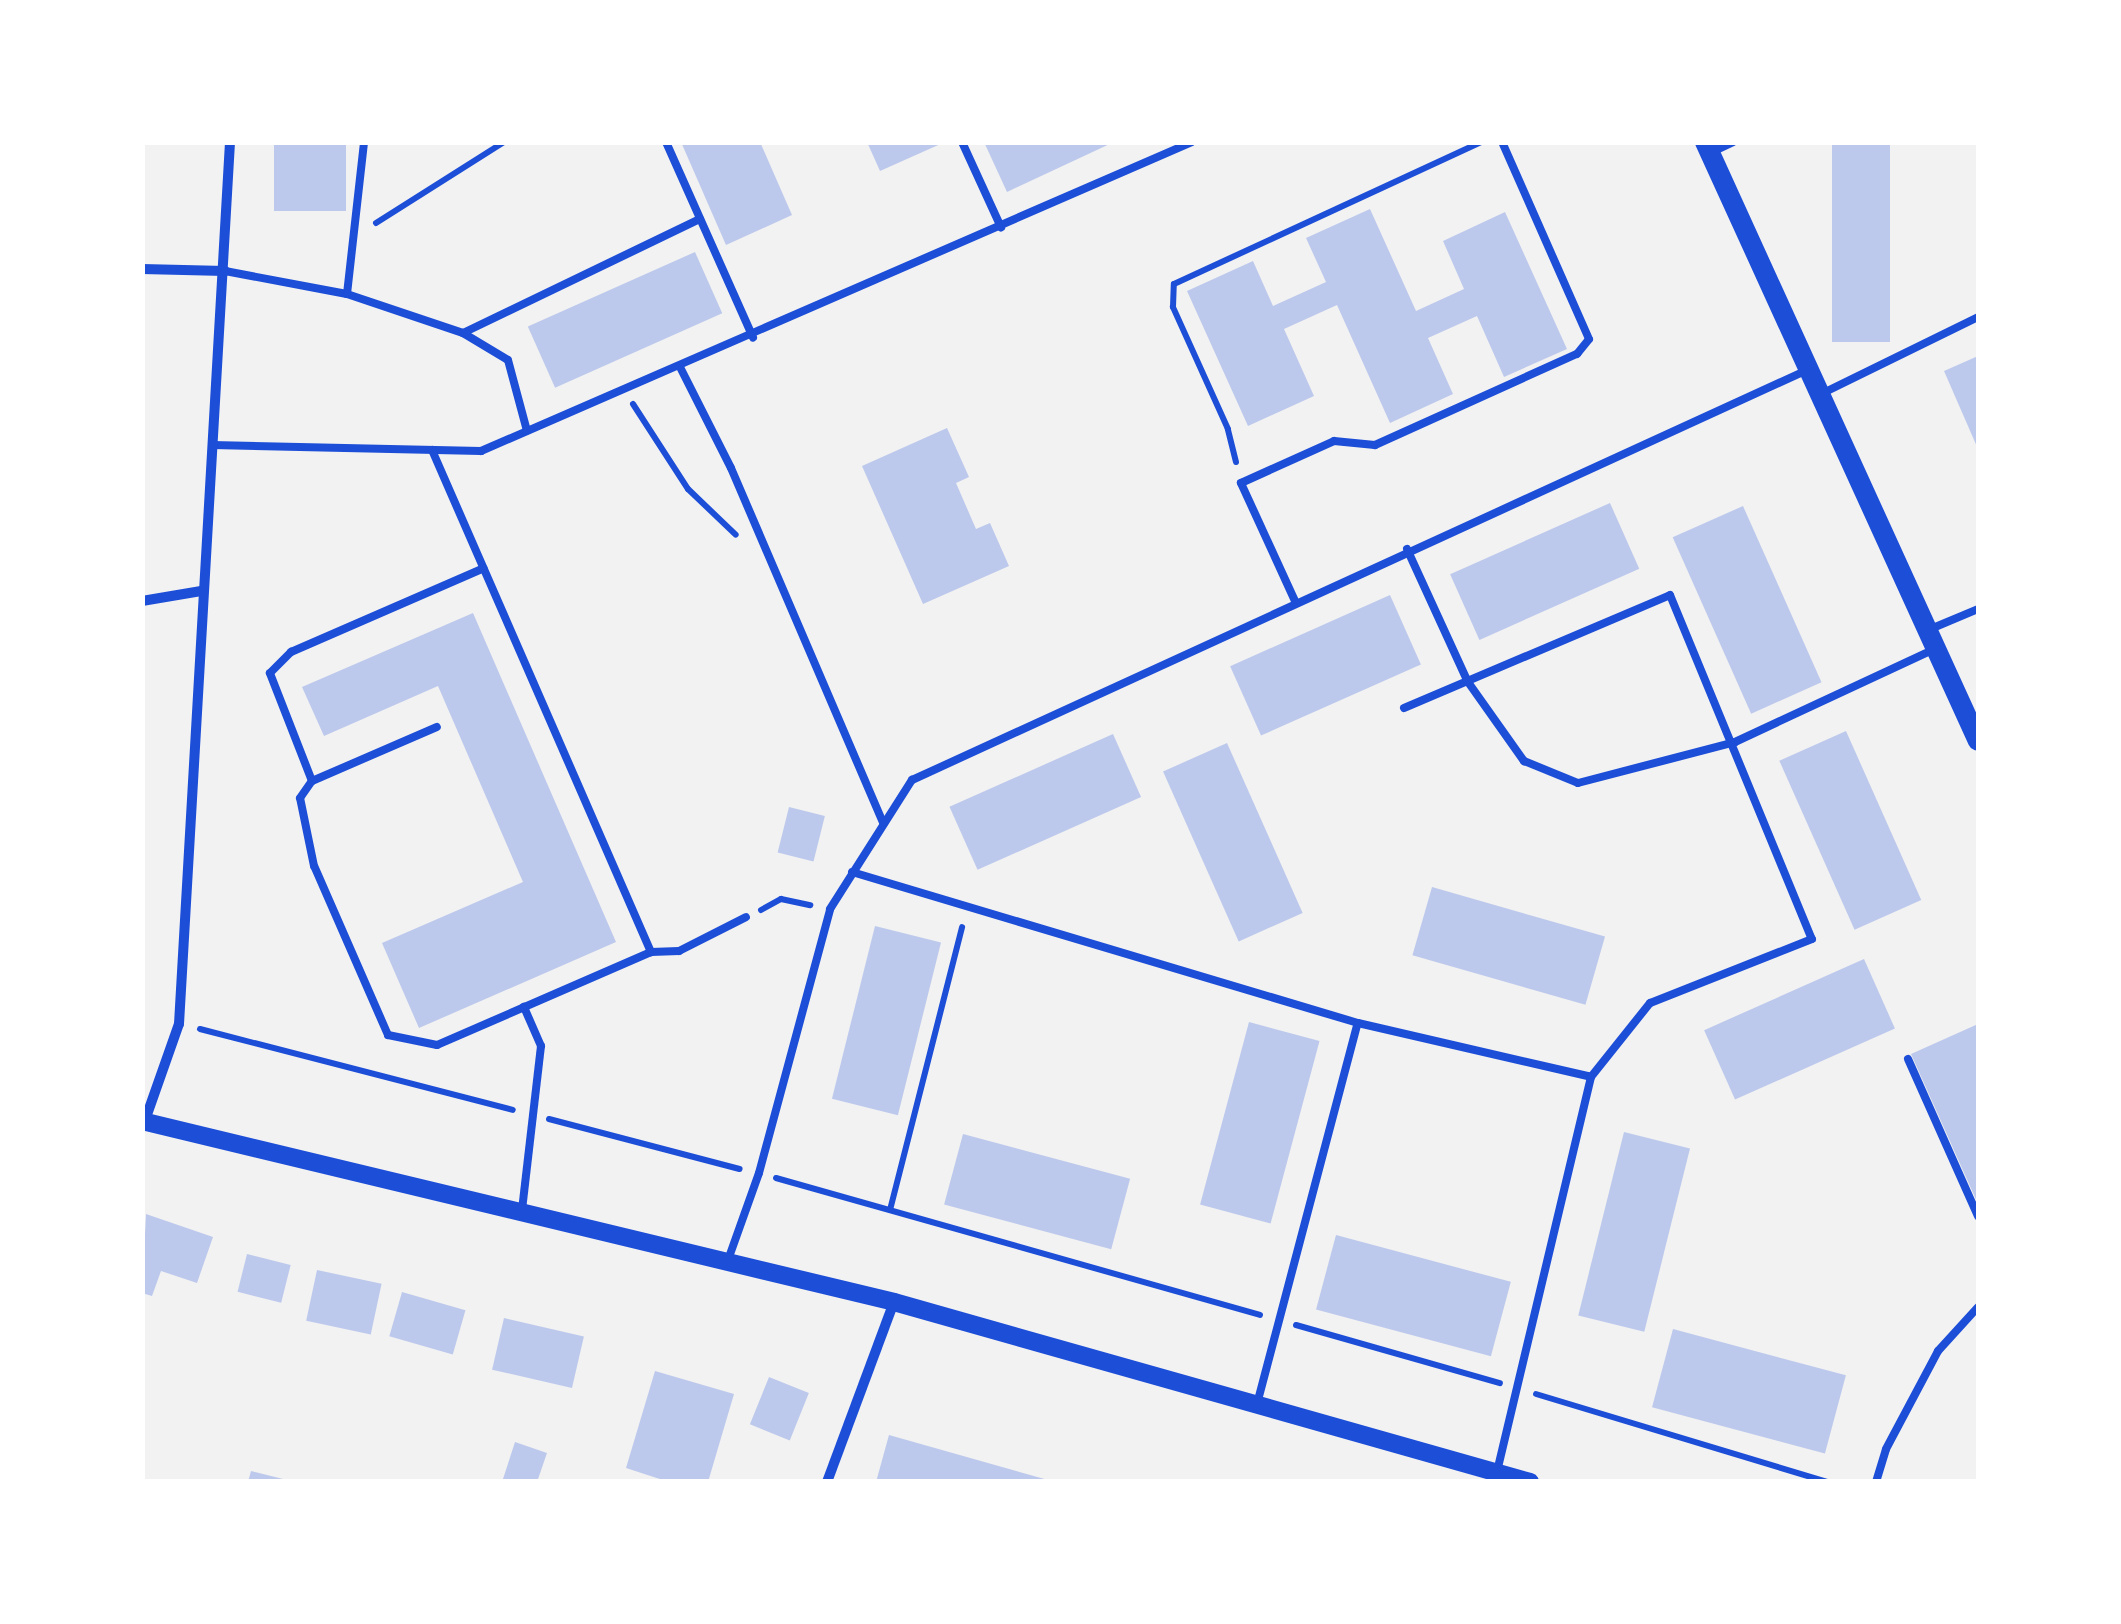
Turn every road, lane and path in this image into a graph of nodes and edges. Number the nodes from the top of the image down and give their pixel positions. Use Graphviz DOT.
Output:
graph roads {
  1 [pos="230,142"];
  2 [pos="364,142"];
  3 [pos="504,142"];
  4 [pos="666,142"];
  5 [pos="962,142"];
  6 [pos="1192,142"];
  7 [pos="1482,142"];
  8 [pos="1502,142"];
  9 [pos="1733,142"];
  10 [pos="1707,148"];
  11 [pos="700,219"];
  12 [pos="1000,227"];
  13 [pos="354,237"];
  14 [pos="142,269"];
  15 [pos="225,271"];
  16 [pos="347,294"];
  17 [pos="1978,316"];
  18 [pos="463,332"];
  19 [pos="753,337"];
  20 [pos="680,367"];
  21 [pos="1809,370"];
  22 [pos="624,391"];
  23 [pos="1820,394"];
  24 [pos="528,431"];
  25 [pos="212,445"];
  26 [pos="432,450"];
  27 [pos="1241,483"];
  28 [pos="1407,548"];
  29 [pos="484,568"];
  30 [pos="771,568"];
  31 [pos="201,591"];
  32 [pos="142,601"];
  33 [pos="1295,601"];
  34 [pos="1978,610"];
  35 [pos="1932,639"];
  36 [pos="1468,682"];
  37 [pos="1404,708"];
  38 [pos="437,727"];
  39 [pos="1978,741"];
  40 [pos="1735,742"];
  41 [pos="312,782"];
  42 [pos="883,823"];
  43 [pos="852,872"];
  44 [pos="968,906"];
  45 [pos="761,909"];
  46 [pos="830,909"];
  47 [pos="746,917"];
  48 [pos="651,952"];
  49 [pos="524,1007"];
  50 [pos="1358,1023"];
  51 [pos="180,1024"];
  52 [pos="1908,1059"];
  53 [pos="1590,1077"];
  54 [pos="533,1115"];
  55 [pos="143,1123"];
  56 [pos="759,1174"];
  57 [pos="522,1210"];
  58 [pos="890,1210"];
  59 [pos="1978,1216"];
  60 [pos="728,1260"];
  61 [pos="894,1302"];
  62 [pos="1978,1307"];
  63 [pos="1280,1321"];
  64 [pos="1512,1387"];
  65 [pos="1257,1404"];
  66 [pos="1497,1471"];
  67 [pos="827,1482"];
  68 [pos="1530,1482"];
  69 [pos="1827,1482"];
  70 [pos="1876,1482"];
  1 -- 15 [label="street"];
  2 -- 13 [label="lane"];
  3 -- 13 [label="path"];
  4 -- 11 [label="lane"];
  5 -- 12 [label="lane"];
  6 -- 12 [label="lane"];
  7 -- 27 [label="path"];
  8 -- 27 [label="lane"];
  9 -- 10 [label="lane"];
  10 -- 21 [label="main road"];
  11 -- 18 [label="lane"];
  11 -- 19 [label="lane"];
  12 -- 19 [label="lane"];
  13 -- 16 [label="lane"];
  14 -- 15 [label="street"];
  15 -- 16 [label="lane"];
  15 -- 25 [label="street"];
  16 -- 18 [label="lane"];
  17 -- 23 [label="lane"];
  18 -- 24 [label="lane"];
  19 -- 20 [label="lane"];
  20 -- 22 [label="lane"];
  20 -- 30 [label="lane"];
  21 -- 23 [label="main road"];
  21 -- 28 [label="lane"];
  22 -- 24 [label="lane"];
  22 -- 30 [label="path"];
  23 -- 35 [label="main road"];
  24 -- 26 [label="lane"];
  25 -- 26 [label="lane"];
  25 -- 31 [label="street"];
  26 -- 29 [label="lane"];
  27 -- 33 [label="lane"];
  28 -- 33 [label="lane"];
  28 -- 36 [label="lane"];
  29 -- 41 [label="lane"];
  29 -- 48 [label="lane"];
  30 -- 42 [label="lane"];
  31 -- 32 [label="street"];
  31 -- 51 [label="street"];
  33 -- 42 [label="lane"];
  34 -- 35 [label="lane"];
  35 -- 39 [label="main road"];
  35 -- 40 [label="lane"];
  36 -- 37 [label="lane"];
  36 -- 40 [label="lane"];
  36 -- 40 [label="lane"];
  38 -- 41 [label="lane"];
  40 -- 53 [label="lane"];
  41 -- 49 [label="lane"];
  42 -- 43 [label="lane"];
  43 -- 44 [label="lane"];
  43 -- 46 [label="lane"];
  44 -- 50 [label="lane"];
  44 -- 58 [label="path"];
  45 -- 46 [label="path"];
  46 -- 56 [label="lane"];
  47 -- 48 [label="lane"];
  48 -- 49 [label="lane"];
  49 -- 54 [label="lane"];
  50 -- 53 [label="lane"];
  50 -- 63 [label="lane"];
  51 -- 54 [label="path"];
  51 -- 55 [label="street"];
  52 -- 59 [label="lane"];
  53 -- 64 [label="lane"];
  54 -- 56 [label="path"];
  54 -- 57 [label="lane"];
  55 -- 57 [label="street"];
  56 -- 58 [label="path"];
  56 -- 60 [label="lane"];
  57 -- 60 [label="street"];
  58 -- 63 [label="path"];
  60 -- 61 [label="street"];
  61 -- 65 [label="street"];
  61 -- 67 [label="street"];
  62 -- 70 [label="lane"];
  63 -- 64 [label="path"];
  63 -- 65 [label="lane"];
  64 -- 66 [label="lane"];
  64 -- 69 [label="path"];
  65 -- 66 [label="street"];
  66 -- 68 [label="street"];
}
